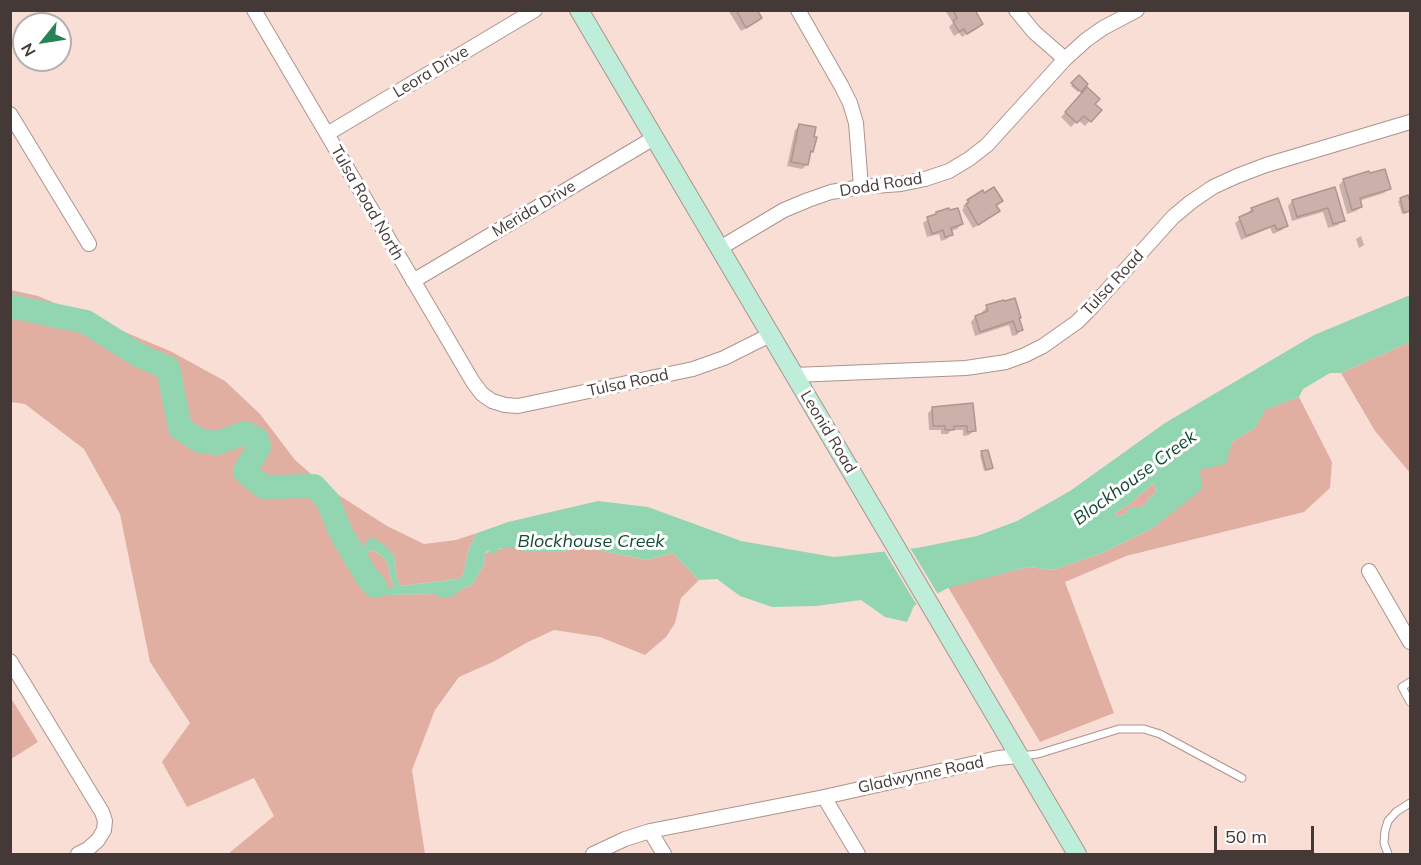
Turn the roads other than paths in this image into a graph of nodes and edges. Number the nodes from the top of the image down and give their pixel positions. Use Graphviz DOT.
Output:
graph roads {
  1 [pos="254,10"];
  2 [pos="536,10"];
  3 [pos="579,10"];
  4 [pos="798,10"];
  5 [pos="1016,10"];
  6 [pos="1137,10"];
  7 [pos="1065,59"];
  8 [pos="10,114"];
  9 [pos="1410,122"];
  10 [pos="327,134"];
  11 [pos="654,138"];
  12 [pos="861,187"];
  13 [pos="89,244"];
  14 [pos="720,248"];
  15 [pos="413,281"];
  16 [pos="770,335"];
  17 [pos="794,375"];
  18 [pos="482,394"];
  19 [pos="1369,571"];
  20 [pos="1410,642"];
  21 [pos="10,661"];
  22 [pos="1410,682"];
  23 [pos="1410,702"];
  24 [pos="1019,756"];
  25 [pos="1242,778"];
  26 [pos="824,797"];
  27 [pos="1410,803"];
  28 [pos="650,831"];
  29 [pos="78,855"];
  30 [pos="593,855"];
  31 [pos="664,855"];
  32 [pos="858,855"];
  33 [pos="1077,855"];
  34 [pos="1388,855"];
  1 -- 10 [label="street, Tulsa Road North"];
  2 -- 10 [label="street, Leora Drive"];
  3 -- 11 [label="street, Leonid Road"];
  4 -- 12 [label="street"];
  5 -- 7 [label="street"];
  6 -- 7 [label="street, Dodd Road"];
  7 -- 12 [label="street, Dodd Road"];
  8 -- 13 [label="street"];
  9 -- 17 [label="street, Tulsa Road"];
  10 -- 15 [label="street, Tulsa Road North"];
  11 -- 14 [label="street, Leonid Road"];
  11 -- 15 [label="street, Merida Drive"];
  12 -- 14 [label="street, Dodd Road"];
  14 -- 16 [label="street, Leonid Road"];
  15 -- 18 [label="street, Tulsa Road North"];
  16 -- 17 [label="street, Leonid Road"];
  16 -- 18 [label="street, Tulsa Road"];
  17 -- 24 [label="street, Leonid Road"];
  19 -- 20 [label="street"];
  21 -- 29 [label="street"];
  22 -- 23 [label="lane"];
  24 -- 25 [label="lane, Gladwynne Road"];
  24 -- 26 [label="street, Gladwynne Road"];
  24 -- 33 [label="street, Leonid Road"];
  26 -- 28 [label="street, Gladwynne Road"];
  26 -- 32 [label="street"];
  27 -- 34 [label="lane"];
  28 -- 30 [label="street, Gladwynne Road"];
  28 -- 31 [label="street"];
}
